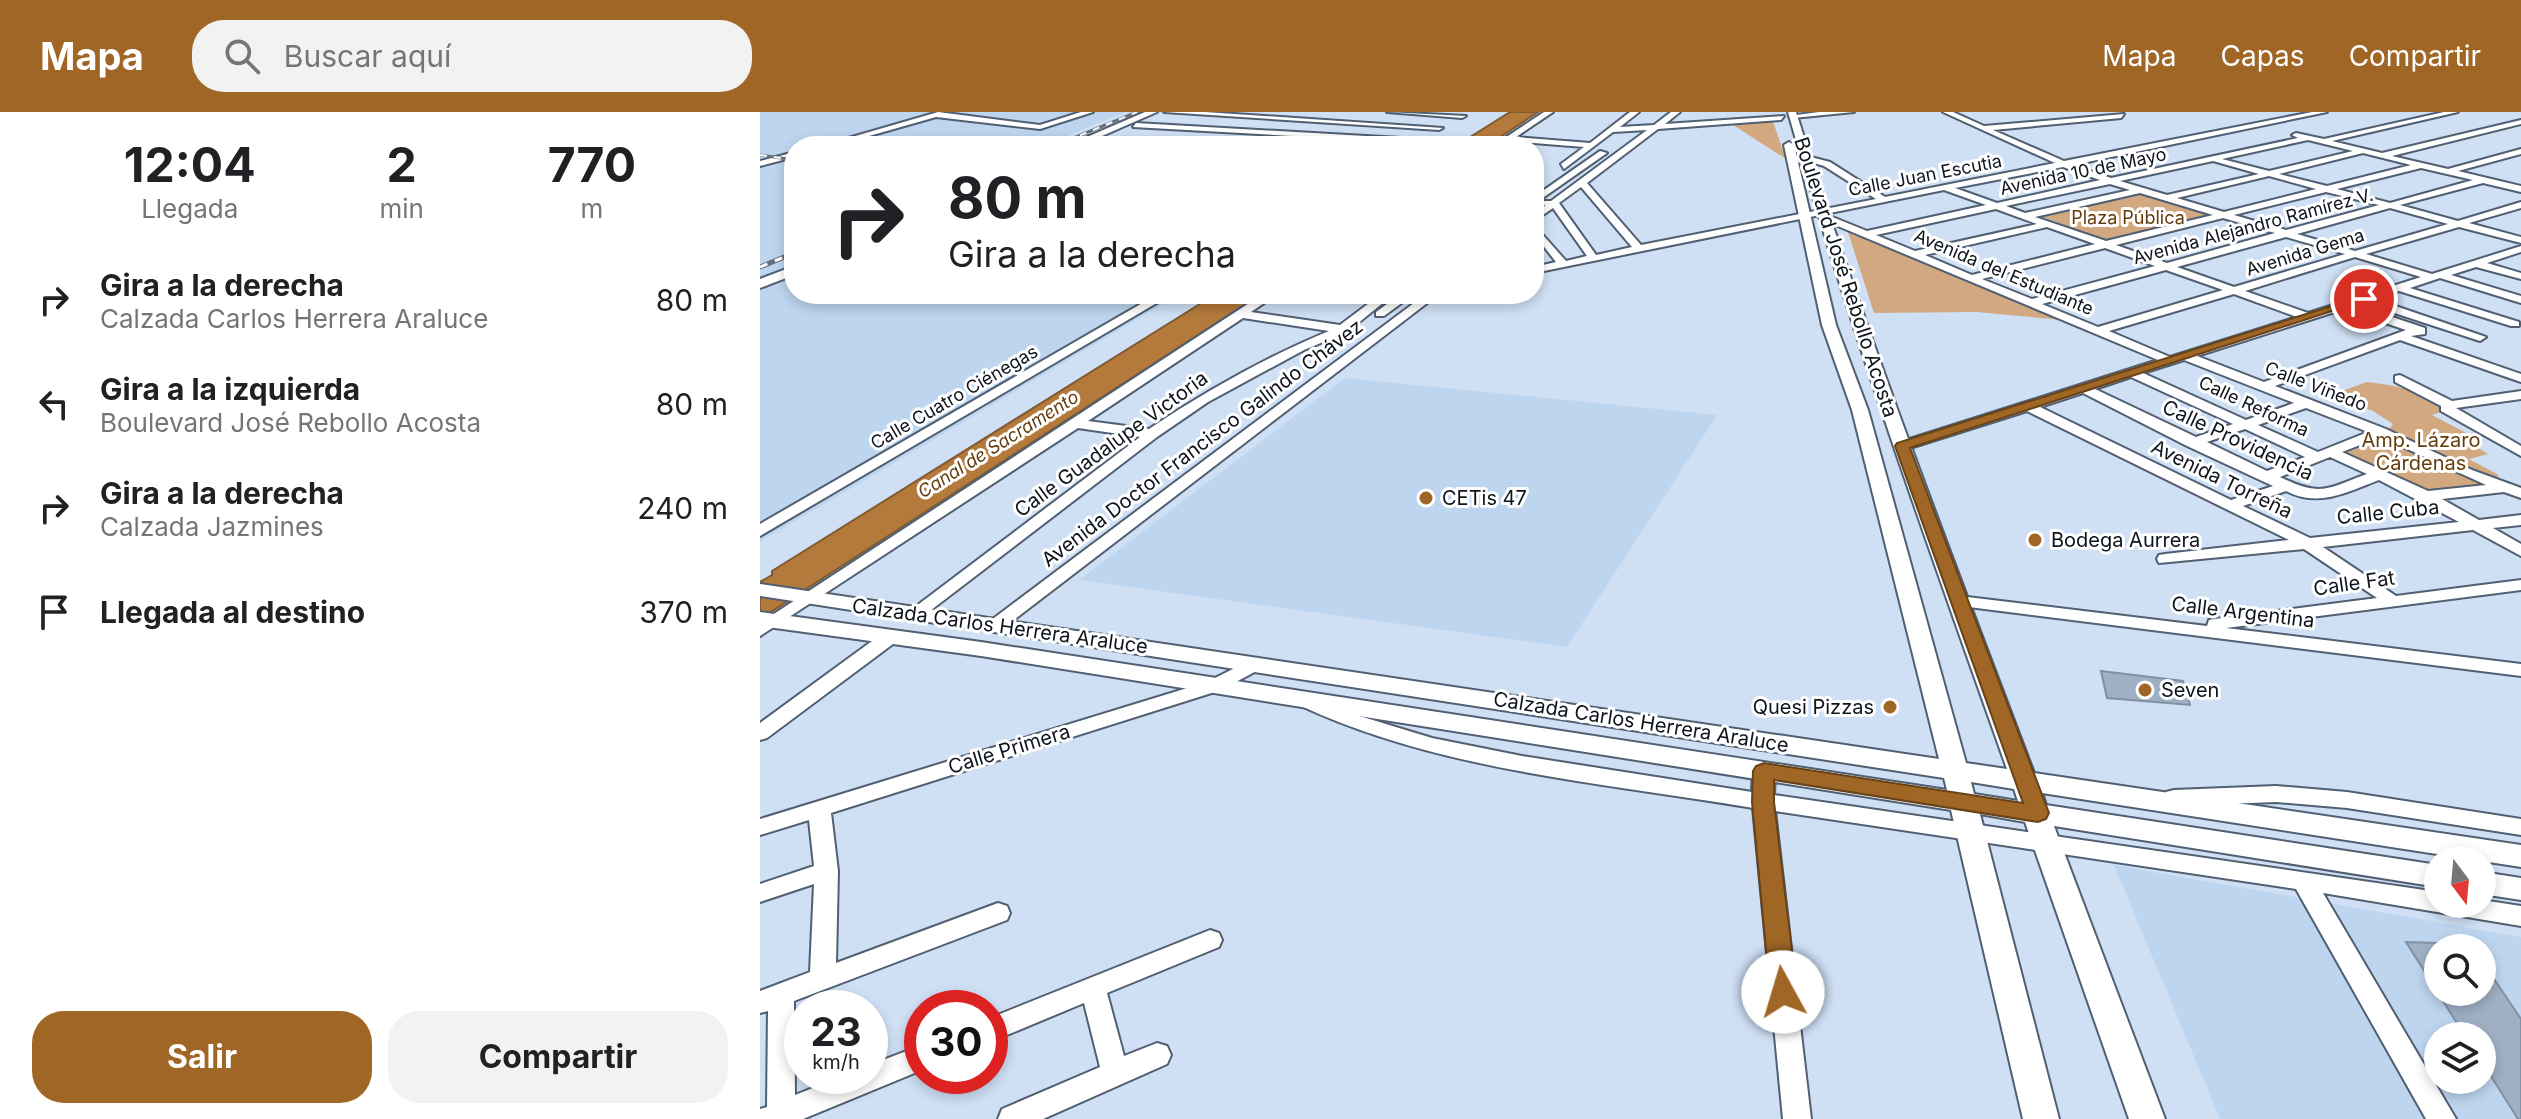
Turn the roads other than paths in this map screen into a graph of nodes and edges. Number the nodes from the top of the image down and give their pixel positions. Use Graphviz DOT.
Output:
graph roads {
  1 [pos="947,112"];
  2 [pos="1014,112"];
  3 [pos="1089,112"];
  4 [pos="1153,112"];
  5 [pos="1167,112"];
  6 [pos="1347,112"];
  7 [pos="1391,112"];
  8 [pos="1549,112"];
  9 [pos="1622,112"];
  10 [pos="1634,112"];
  11 [pos="1661,112"];
  12 [pos="1676,112"];
  13 [pos="1850,112"];
  14 [pos="1947,112"];
  15 [pos="2323,112"];
  16 [pos="2427,112"];
  17 [pos="2454,112"];
  18 [pos="1646,113"];
  19 [pos="936,115"];
  20 [pos="2440,115"];
  21 [pos="1462,116"];
  22 [pos="2121,116"];
  23 [pos="1785,120"];
  24 [pos="986,121"];
  25 [pos="1327,121"];
  26 [pos="2519,123"];
  27 [pos="1136,125"];
  28 [pos="2254,125"];
  29 [pos="1656,127"];
  30 [pos="1439,128"];
  31 [pos="1637,128"];
  32 [pos="1982,128"];
  33 [pos="2491,129"];
  34 [pos="1612,130"];
  35 [pos="2506,133"];
  36 [pos="1300,134"];
  37 [pos="861,136"];
  38 [pos="1095,136"];
  39 [pos="1109,136"];
  40 [pos="1296,136"];
  41 [pos="1334,136"];
  42 [pos="1513,136"];
  43 [pos="2307,138"];
  44 [pos="2321,141"];
  45 [pos="1544,142"];
  46 [pos="2160,144"];
  47 [pos="1591,145"];
  48 [pos="760,151"];
  49 [pos="2362,151"];
  50 [pos="2521,151"];
  51 [pos="784,153"];
  52 [pos="2381,156"];
  53 [pos="784,157"];
  54 [pos="1807,158"];
  55 [pos="2213,159"];
  56 [pos="763,162"];
  57 [pos="784,163"];
  58 [pos="2063,164"];
  59 [pos="2421,165"];
  60 [pos="1557,171"];
  61 [pos="2447,171"];
  62 [pos="2269,173"];
  63 [pos="2483,180"];
  64 [pos="2110,181"];
  65 [pos="1582,183"];
  66 [pos="1945,188"];
  67 [pos="2328,188"];
  68 [pos="2520,188"];
  69 [pos="2139,190"];
  70 [pos="1544,194"];
  71 [pos="2166,198"];
  72 [pos="1884,200"];
  73 [pos="1544,202"];
  74 [pos="1555,204"];
  75 [pos="2389,205"];
  76 [pos="2521,205"];
  77 [pos="1996,206"];
  78 [pos="1544,211"];
  79 [pos="1817,215"];
  80 [pos="2223,215"];
  81 [pos="2025,216"];
  82 [pos="2458,223"];
  83 [pos="2049,224"];
  84 [pos="1867,234"];
  85 [pos="2284,234"];
  86 [pos="1544,240"];
  87 [pos="2521,240"];
  88 [pos="2102,243"];
  89 [pos="1639,249"];
  90 [pos="2521,249"];
  91 [pos="1916,254"];
  92 [pos="2354,254"];
  93 [pos="2504,255"];
  94 [pos="1593,258"];
  95 [pos="2521,259"];
  96 [pos="2477,263"];
  97 [pos="1563,264"];
  98 [pos="784,266"];
  99 [pos="2166,266"];
  100 [pos="1544,268"];
  101 [pos="784,274"];
  102 [pos="760,276"];
  103 [pos="2436,276"];
  104 [pos="2521,276"];
  105 [pos="1973,278"];
  106 [pos="760,284"];
  107 [pos="2398,288"];
  108 [pos="2234,290"];
  109 [pos="2364,299"];
  110 [pos="2521,300"];
  111 [pos="2031,303"];
  112 [pos="1149,304"];
  113 [pos="1256,304"];
  114 [pos="1377,304"];
  115 [pos="1392,304"];
  116 [pos="1419,304"];
  117 [pos="2344,305"];
  118 [pos="1241,314"];
  119 [pos="2309,317"];
  120 [pos="1827,320"];
  121 [pos="2518,323"];
  122 [pos="2416,330"];
  123 [pos="1347,331"];
  124 [pos="2097,331"];
  125 [pos="2399,336"];
  126 [pos="2480,337"];
  127 [pos="1371,338"];
  128 [pos="2461,344"];
  129 [pos="1869,350"];
  130 [pos="2443,351"];
  131 [pos="2185,356"];
  132 [pos="2170,361"];
  133 [pos="2132,373"];
  134 [pos="2519,376"];
  135 [pos="2400,379"];
  136 [pos="2262,387"];
  137 [pos="2083,388"];
  138 [pos="2521,395"];
  139 [pos="2304,404"];
  140 [pos="2028,406"];
  141 [pos="2448,406"];
  142 [pos="1860,410"];
  143 [pos="1073,423"];
  144 [pos="2247,425"];
  145 [pos="2381,432"];
  146 [pos="1152,434"];
  147 [pos="2521,439"];
  148 [pos="2503,441"];
  149 [pos="2192,443"];
  150 [pos="1902,446"];
  151 [pos="2521,452"];
  152 [pos="2322,454"];
  153 [pos="2379,475"];
  154 [pos="2266,477"];
  155 [pos="2284,487"];
  156 [pos="2513,491"];
  157 [pos="2426,496"];
  158 [pos="2230,505"];
  159 [pos="2521,520"];
  160 [pos="2479,524"];
  161 [pos="760,531"];
  162 [pos="2307,543"];
  163 [pos="2521,551"];
  164 [pos="2165,559"];
  165 [pos="2521,585"];
  166 [pos="760,590"];
  167 [pos="807,597"];
  168 [pos="2391,600"];
  169 [pos="1959,601"];
  170 [pos="916,613"];
  171 [pos="766,623"];
  172 [pos="996,625"];
  173 [pos="2192,628"];
  174 [pos="890,637"];
  175 [pos="2521,662"];
  176 [pos="1255,664"];
  177 [pos="2489,666"];
  178 [pos="2521,670"];
  179 [pos="1214,686"];
  180 [pos="1304,699"];
  181 [pos="760,733"];
  182 [pos="1955,770"];
  183 [pos="1764,771"];
  184 [pos="2026,780"];
  185 [pos="2146,800"];
  186 [pos="1763,802"];
  187 [pos="1963,802"];
  188 [pos="819,808"];
  189 [pos="2038,813"];
  190 [pos="760,827"];
  191 [pos="2521,827"];
  192 [pos="1971,835"];
  193 [pos="2049,845"];
  194 [pos="2521,856"];
  195 [pos="826,871"];
  196 [pos="2424,874"];
  197 [pos="2303,880"];
  198 [pos="2496,885"];
  199 [pos="2521,889"];
  200 [pos="760,893"];
  201 [pos="2424,900"];
  202 [pos="2496,912"];
  203 [pos="998,913"];
  204 [pos="2521,916"];
  205 [pos="1210,940"];
  206 [pos="823,979"];
  207 [pos="1093,988"];
  208 [pos="770,998"];
  209 [pos="1008,1023"];
  210 [pos="1157,1055"];
  211 [pos="904,1064"];
  212 [pos="1115,1073"];
  213 [pos="776,1117"];
  214 [pos="1012,1119"];
  215 [pos="1797,1119"];
  216 [pos="2041,1119"];
  217 [pos="2147,1119"];
  218 [pos="2442,1119"];
  1 -- 19 [label="street"];
  2 -- 24 [label="street"];
  3 -- 24 [label="street"];
  4 -- 38 [label="main road"];
  5 -- 25 [label="street"];
  5 -- 27 [label="main road"];
  6 -- 25 [label="street"];
  7 -- 21 [label="street"];
  8 -- 42 [label="street"];
  9 -- 10 [label="street"];
  10 -- 18 [label="street"];
  10 -- 34 [label="street"];
  11 -- 31 [label="street"];
  12 -- 29 [label="street"];
  13 -- 23 [label="street"];
  14 -- 32 [label="street"];
  15 -- 28 [label="street, Calle Juan Escutia"];
  16 -- 20 [label="street"];
  17 -- 20 [label="street"];
  19 -- 24 [label="street"];
  19 -- 37 [label="street"];
  20 -- 33 [label="street"];
  20 -- 44 [label="street"];
  22 -- 32 [label="street"];
  23 -- 29 [label="street"];
  23 -- 54 [label="main road, Boulevard José Rebollo Acosta"];
  23 -- 79 [label="main road, Boulevard José Rebollo Acosta"];
  25 -- 30 [label="street"];
  25 -- 36 [label="street"];
  26 -- 33 [label="street"];
  27 -- 36 [label="street"];
  27 -- 39 [label="main road"];
  28 -- 43 [label="street"];
  28 -- 46 [label="street, Calle Juan Escutia"];
  29 -- 31 [label="street"];
  29 -- 65 [label="street"];
  31 -- 34 [label="street"];
  31 -- 70 [label="street"];
  32 -- 58 [label="street"];
  33 -- 35 [label="street"];
  33 -- 52 [label="street"];
  34 -- 47 [label="street"];
  36 -- 40 [label="street"];
  36 -- 41 [label="street"];
  43 -- 44 [label="street"];
  43 -- 55 [label="street, Avenida 10 de Mayo"];
  44 -- 49 [label="street"];
  45 -- 47 [label="street"];
  46 -- 55 [label="street"];
  46 -- 58 [label="street, Calle Juan Escutia"];
  47 -- 60 [label="street"];
  48 -- 51 [label="street"];
  49 -- 52 [label="street"];
  49 -- 62 [label="street"];
  50 -- 61 [label="street"];
  52 -- 59 [label="street"];
  53 -- 56 [label="street"];
  54 -- 72 [label="street"];
  54 -- 79 [label="main road, Boulevard José Rebollo Acosta"];
  55 -- 62 [label="street"];
  55 -- 64 [label="street, Avenida 10 de Mayo"];
  56 -- 57 [label="street"];
  58 -- 64 [label="street"];
  58 -- 66 [label="street, Calle Juan Escutia"];
  59 -- 61 [label="street"];
  59 -- 67 [label="street"];
  61 -- 63 [label="street"];
  62 -- 67 [label="street"];
  62 -- 71 [label="street"];
  63 -- 68 [label="street"];
  63 -- 75 [label="street, Avenida Alejandro Ramírez V."];
  64 -- 69 [label="street"];
  64 -- 77 [label="street, Avenida 10 de Mayo"];
  65 -- 74 [label="street"];
  65 -- 89 [label="street"];
  66 -- 72 [label="street, Calle Juan Escutia"];
  66 -- 77 [label="street"];
  67 -- 75 [label="street"];
  67 -- 80 [label="street"];
  69 -- 71 [label="street"];
  69 -- 81 [label="street"];
  71 -- 80 [label="street"];
  72 -- 79 [label="street, Calle Juan Escutia"];
  73 -- 74 [label="street"];
  74 -- 78 [label="street"];
  74 -- 94 [label="street"];
  75 -- 82 [label="street"];
  75 -- 85 [label="street, Avenida Alejandro Ramírez V."];
  76 -- 82 [label="street, Avenida Gema"];
  77 -- 81 [label="street"];
  77 -- 84 [label="street, Avenida 10 de Mayo"];
  79 -- 84 [label="street, Avenida del Estudiante"];
  79 -- 89 [label="street, Calle Juan Escutia"];
  79 -- 120 [label="main road, Boulevard José Rebollo Acosta"];
  79 -- 129 [label="main road, Boulevard José Rebollo Acosta"];
  80 -- 85 [label="street"];
  80 -- 88 [label="street"];
  81 -- 83 [label="street"];
  82 -- 87 [label="street"];
  82 -- 92 [label="street, Avenida Gema"];
  83 -- 88 [label="street"];
  83 -- 91 [label="street"];
  84 -- 91 [label="street, Avenida del Estudiante"];
  85 -- 92 [label="street"];
  85 -- 99 [label="street, Avenida Alejandro Ramírez V."];
  86 -- 97 [label="street"];
  88 -- 99 [label="street"];
  88 -- 105 [label="street"];
  89 -- 94 [label="street, Calle Juan Escutia"];
  90 -- 93 [label="street"];
  91 -- 105 [label="street, Avenida del Estudiante"];
  92 -- 103 [label="street"];
  92 -- 108 [label="street, Avenida Gema"];
  93 -- 95 [label="street"];
  93 -- 96 [label="street"];
  94 -- 97 [label="street, Calle Juan Escutia"];
  96 -- 103 [label="street"];
  96 -- 104 [label="street"];
  97 -- 100 [label="street, Calle Juan Escutia"];
  98 -- 102 [label="main road"];
  99 -- 108 [label="street"];
  99 -- 111 [label="street, Avenida Alejandro Ramírez V."];
  101 -- 106 [label="main road"];
  103 -- 107 [label="street"];
  103 -- 110 [label="street"];
  105 -- 111 [label="street, Avenida del Estudiante"];
  107 -- 109 [label="street"];
  107 -- 121 [label="street"];
  108 -- 119 [label="street"];
  108 -- 124 [label="street, Avenida Gema"];
  109 -- 117 [label="street"];
  109 -- 126 [label="street"];
  111 -- 124 [label="street, Avenida del Estudiante"];
  112 -- 161 [label="street, Calle Cuatro Ciénegas"];
  113 -- 118 [label="street"];
  114 -- 123 [label="street"];
  115 -- 123 [label="street, Avenida Doctor Francisco Galindo Chávez"];
  116 -- 127 [label="street, Avenida Doctor Francisco Galindo Chávez"];
  117 -- 119 [label="street"];
  117 -- 122 [label="street"];
  118 -- 123 [label="street"];
  118 -- 143 [label="street"];
  119 -- 131 [label="street"];
  120 -- 129 [label="main road"];
  120 -- 142 [label="main road, Boulevard José Rebollo Acosta"];
  121 -- 126 [label="street"];
  122 -- 125 [label="street"];
  122 -- 128 [label="street"];
  123 -- 127 [label="street"];
  123 -- 146 [label="street, Calle Guadalupe Victoria"];
  124 -- 132 [label="street, Avenida del Estudiante"];
  125 -- 130 [label="street"];
  125 -- 136 [label="street"];
  126 -- 128 [label="street"];
  127 -- 172 [label="street, Avenida Doctor Francisco Galindo Chávez"];
  128 -- 130 [label="street"];
  129 -- 150 [label="main road, Boulevard José Rebollo Acosta"];
  130 -- 134 [label="street"];
  131 -- 132 [label="street"];
  131 -- 136 [label="street, Calle Viñedo"];
  132 -- 133 [label="street"];
  133 -- 137 [label="street"];
  133 -- 144 [label="street, Calle Reforma"];
  135 -- 141 [label="street"];
  136 -- 139 [label="street, Calle Viñedo"];
  137 -- 140 [label="street"];
  137 -- 149 [label="street, Calle Providencia"];
  138 -- 141 [label="street"];
  139 -- 144 [label="street"];
  139 -- 145 [label="street, Calle Viñedo"];
  140 -- 150 [label="street"];
  140 -- 158 [label="street, Avenida Torreña"];
  141 -- 148 [label="street"];
  142 -- 150 [label="main road"];
  142 -- 182 [label="main road, Boulevard José Rebollo Acosta"];
  143 -- 146 [label="street"];
  143 -- 167 [label="street"];
  144 -- 149 [label="street"];
  144 -- 152 [label="street, Calle Reforma"];
  145 -- 152 [label="street"];
  145 -- 156 [label="street, Calle Viñedo"];
  146 -- 170 [label="street, Calle Guadalupe Victoria"];
  147 -- 148 [label="street"];
  148 -- 151 [label="street"];
  149 -- 154 [label="street, Calle Providencia"];
  150 -- 169 [label="main road, Boulevard José Rebollo Acosta"];
  152 -- 153 [label="street, Calle Reforma"];
  152 -- 154 [label="street"];
  153 -- 155 [label="street, Calle Providencia"];
  153 -- 157 [label="street, Calle Reforma"];
  154 -- 155 [label="street, Calle Providencia"];
  155 -- 158 [label="street"];
  156 -- 157 [label="street"];
  157 -- 160 [label="street, Calle Reforma"];
  158 -- 162 [label="street, Avenida Torreña"];
  159 -- 160 [label="street, Calle Cuba"];
  160 -- 162 [label="street, Calle Cuba"];
  160 -- 163 [label="street, Calle Reforma"];
  162 -- 164 [label="street, Calle Cuba"];
  162 -- 168 [label="street, Avenida Torreña"];
  165 -- 168 [label="street, Calle Fat"];
  166 -- 167 [label="main road, Calzada Carlos Herrera Araluce"];
  167 -- 170 [label="main road, Calzada Carlos Herrera Araluce"];
  167 -- 171 [label="street"];
  168 -- 173 [label="street, Calle Fat"];
  169 -- 173 [label="street, Calle Argentina"];
  169 -- 184 [label="main road, Boulevard José Rebollo Acosta"];
  170 -- 172 [label="main road, Calzada Carlos Herrera Araluce"];
  171 -- 174 [label="main road, Calzada Carlos Herrera Araluce"];
  172 -- 176 [label="main road, Calzada Carlos Herrera Araluce"];
  173 -- 177 [label="street, Calle Argentina"];
  174 -- 179 [label="main road, Calzada Carlos Herrera Araluce"];
  174 -- 181 [label="street"];
  175 -- 177 [label="street"];
  176 -- 179 [label="street, Calle Primera"];
  176 -- 182 [label="main road, Calzada Carlos Herrera Araluce"];
  177 -- 178 [label="street, Calle Argentina"];
  179 -- 180 [label="main road, Calzada Carlos Herrera Araluce"];
  179 -- 188 [label="street, Calle Primera"];
  180 -- 183 [label="main road, Calzada Carlos Herrera Araluce"];
  180 -- 186 [label="street"];
  182 -- 184 [label="main road, Calzada Carlos Herrera Araluce"];
  182 -- 187 [label="main road, Boulevard José Rebollo Acosta"];
  183 -- 186 [label="street"];
  183 -- 187 [label="main road, Calzada Carlos Herrera Araluce"];
  184 -- 185 [label="main road, Calzada Carlos Herrera Araluce"];
  184 -- 189 [label="main road, Boulevard José Rebollo Acosta"];
  185 -- 191 [label="street"];
  185 -- 194 [label="main road, Calzada Carlos Herrera Araluce"];
  186 -- 192 [label="street"];
  186 -- 215 [label="street"];
  187 -- 189 [label="main road, Calzada Carlos Herrera Araluce"];
  187 -- 192 [label="main road, Boulevard José Rebollo Acosta"];
  188 -- 190 [label="street, Calle Primera"];
  188 -- 195 [label="street"];
  189 -- 193 [label="main road, Boulevard José Rebollo Acosta"];
  189 -- 196 [label="main road, Calzada Carlos Herrera Araluce"];
  192 -- 193 [label="street"];
  192 -- 216 [label="main road, Boulevard José Rebollo Acosta"];
  193 -- 197 [label="street"];
  193 -- 217 [label="main road, Boulevard José Rebollo Acosta"];
  195 -- 200 [label="street"];
  195 -- 206 [label="street"];
  197 -- 201 [label="street"];
  197 -- 218 [label="street"];
  198 -- 199 [label="main road"];
  202 -- 204 [label="street"];
  203 -- 206 [label="street"];
  205 -- 207 [label="street"];
  206 -- 208 [label="street"];
  207 -- 209 [label="street"];
  207 -- 212 [label="street"];
  208 -- 213 [label="street"];
  210 -- 212 [label="street"];
  211 -- 213 [label="street"];
  212 -- 214 [label="street"];
}
